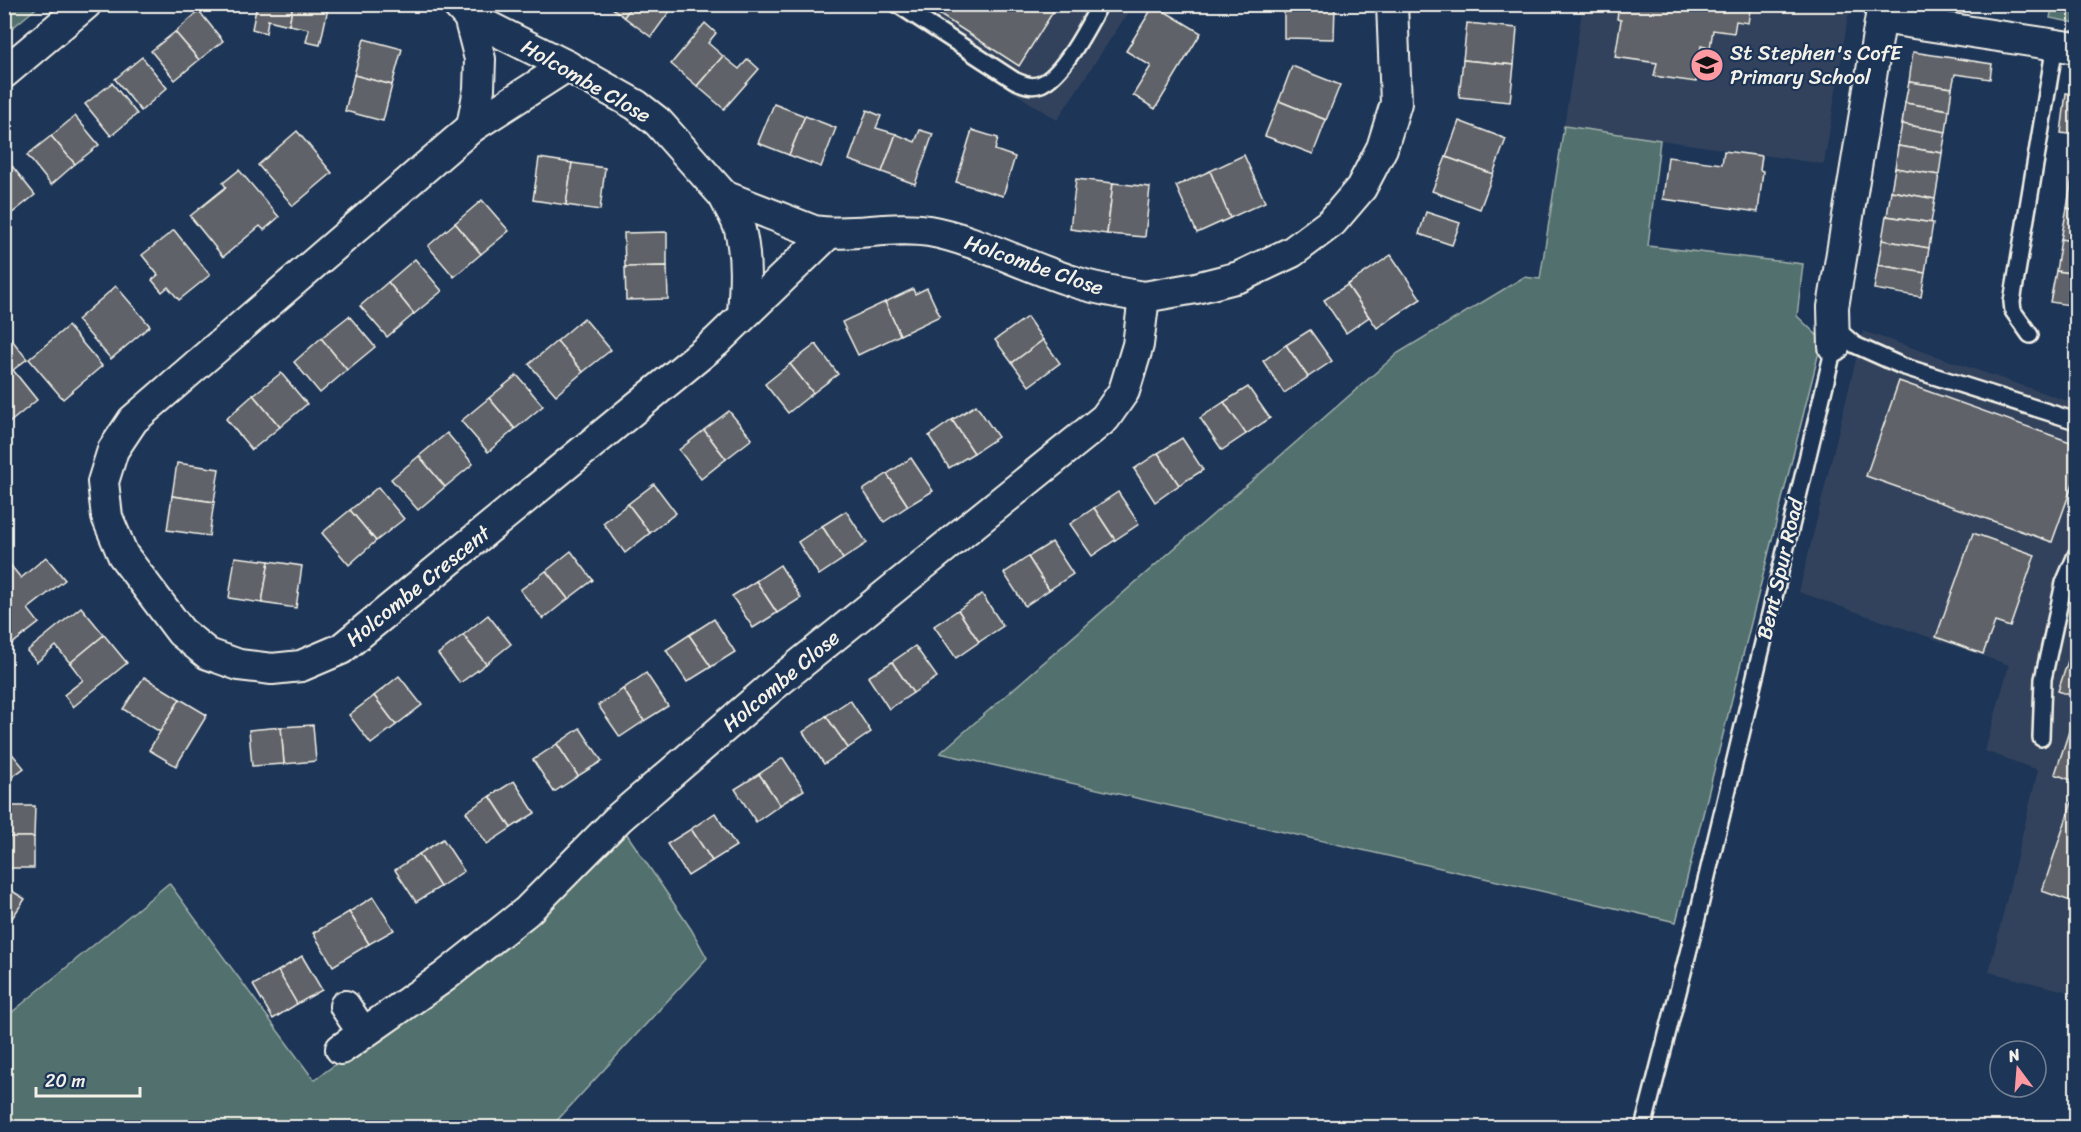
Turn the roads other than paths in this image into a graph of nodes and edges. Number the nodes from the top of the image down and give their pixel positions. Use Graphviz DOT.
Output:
graph roads {
  1 [pos="86,4"];
  2 [pos="897,4"];
  3 [pos="1100,4"];
  4 [pos="1392,4"];
  5 [pos="463,10"];
  6 [pos="1882,11"];
  7 [pos="2066,46"];
  8 [pos="567,66"];
  9 [pos="4,73"];
  10 [pos="472,127"];
  11 [pos="724,196"];
  12 [pos="828,234"];
  13 [pos="1144,297"];
  14 [pos="743,314"];
  15 [pos="2030,335"];
  16 [pos="1833,337"];
  17 [pos="2076,421"];
  18 [pos="2076,555"];
  19 [pos="2041,738"];
  20 [pos="345,1006"];
  21 [pos="1643,1128"];
  1 -- 9 [label="street"];
  2 -- 3 [label="lane"];
  4 -- 13 [label="street, Holcombe Close"];
  5 -- 8 [label="street, Holcombe Close"];
  5 -- 10 [label="street"];
  6 -- 7 [label="street"];
  6 -- 16 [label="street, Bent Spur Road"];
  7 -- 15 [label="lane"];
  8 -- 10 [label="street, Holcombe Crescent"];
  8 -- 11 [label="street, Holcombe Close"];
  10 -- 14 [label="street, Holcombe Crescent"];
  11 -- 12 [label="street, Holcombe Close"];
  11 -- 14 [label="street"];
  12 -- 13 [label="street, Holcombe Close"];
  12 -- 14 [label="street, Holcombe Crescent"];
  13 -- 20 [label="street, Holcombe Close"];
  16 -- 17 [label="lane"];
  16 -- 21 [label="lane, Bent Spur Road"];
  18 -- 19 [label="lane"];
}
